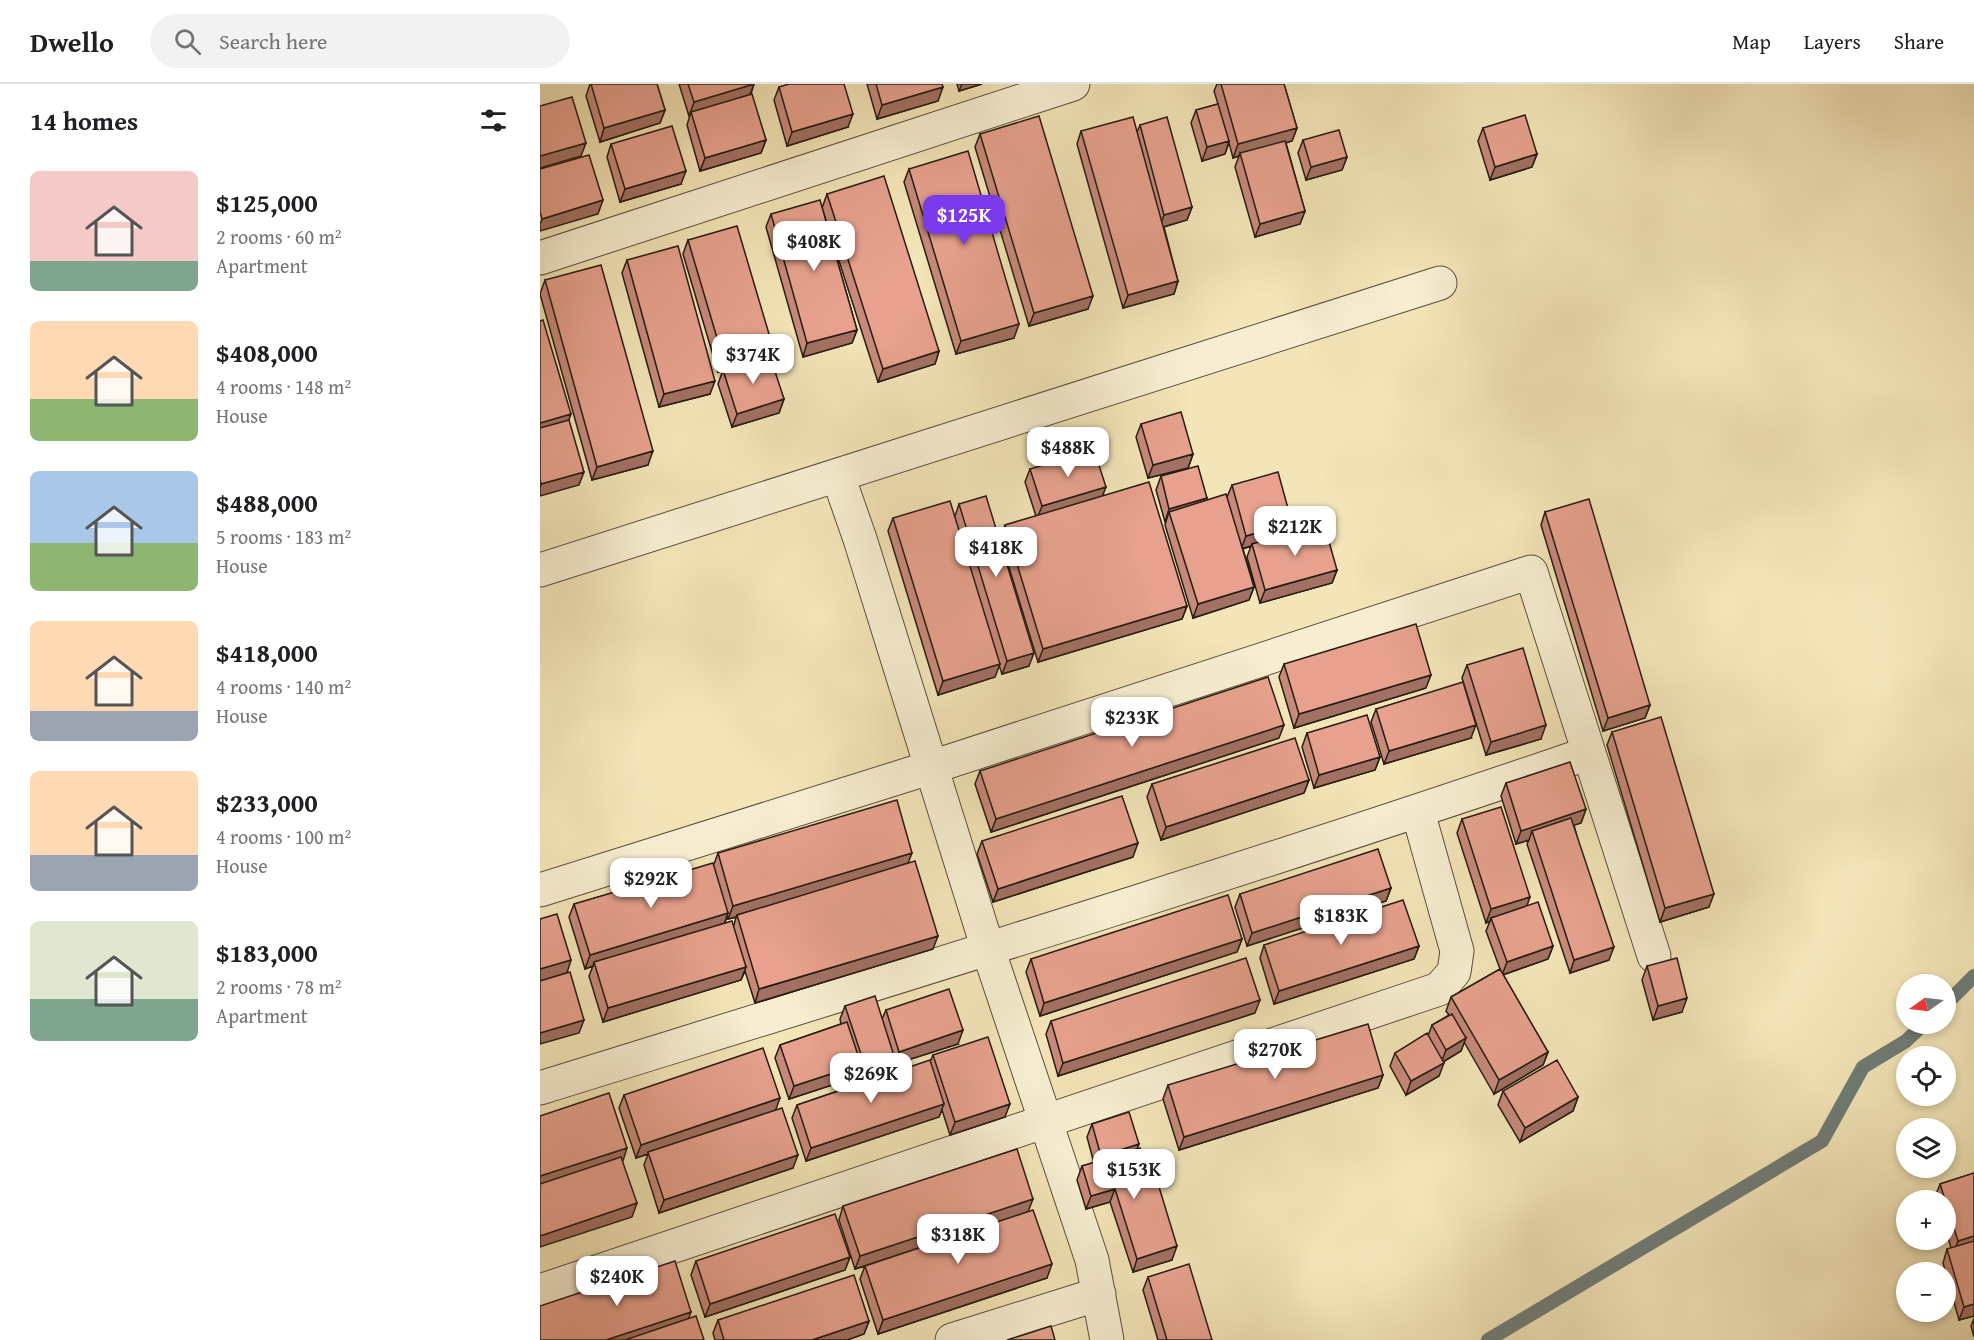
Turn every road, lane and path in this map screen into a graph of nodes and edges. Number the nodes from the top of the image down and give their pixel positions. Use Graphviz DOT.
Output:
graph roads {
  1 [pos="1073,84"];
  2 [pos="540,258"];
  3 [pos="1440,283"];
  4 [pos="838,476"];
  5 [pos="540,570"];
  6 [pos="1589,753"];
  7 [pos="932,767"];
  8 [pos="1418,812"];
  9 [pos="540,890"];
  10 [pos="988,949"];
  11 [pos="1654,956"];
  12 [pos="540,1088"];
  13 [pos="1046,1121"];
  14 [pos="540,1291"];
  15 [pos="1099,1294"];
  16 [pos="952,1340"];
  17 [pos="1107,1340"];
  1 -- 2 [label="street"];
  3 -- 4 [label="street"];
  4 -- 5 [label="street"];
  4 -- 7 [label="street"];
  6 -- 7 [label="street"];
  6 -- 8 [label="street"];
  6 -- 11 [label="street"];
  7 -- 9 [label="street"];
  7 -- 10 [label="street"];
  8 -- 10 [label="street"];
  8 -- 13 [label="street"];
  10 -- 12 [label="street"];
  10 -- 13 [label="street"];
  13 -- 14 [label="street"];
  13 -- 15 [label="street"];
  15 -- 16 [label="street"];
  15 -- 17 [label="street"];
}
